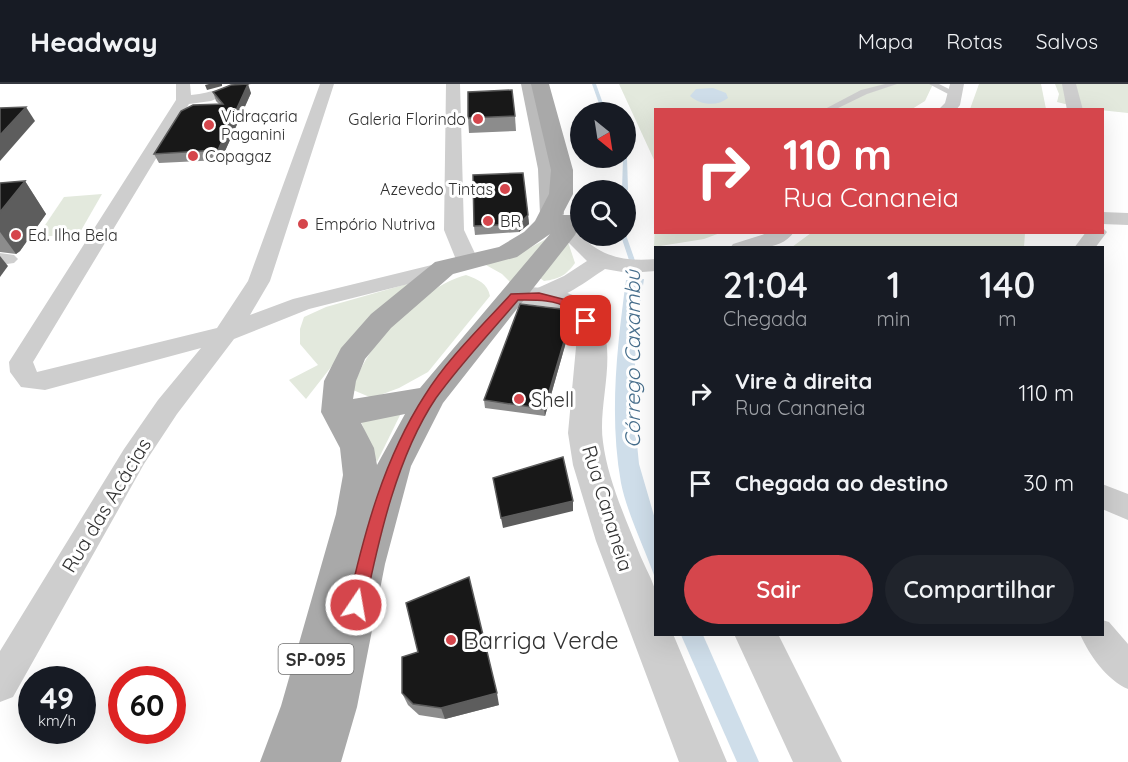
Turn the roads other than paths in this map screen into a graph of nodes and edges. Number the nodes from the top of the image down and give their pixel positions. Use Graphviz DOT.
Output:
graph roads {
  1 [pos="244,84"];
  2 [pos="453,84"];
  3 [pos="530,84"];
  4 [pos="540,84"];
  5 [pos="558,84"];
  6 [pos="894,84"];
  7 [pos="933,84"];
  8 [pos="1069,84"];
  9 [pos="326,85"];
  10 [pos="956,89"];
  11 [pos="184,92"];
  12 [pos="831,108"];
  13 [pos="948,108"];
  14 [pos="1075,108"];
  15 [pos="1104,218"];
  16 [pos="1128,219"];
  17 [pos="559,222"];
  18 [pos="781,234"];
  19 [pos="1095,234"];
  20 [pos="749,246"];
  21 [pos="1086,246"];
  22 [pos="612,263"];
  23 [pos="456,265"];
  24 [pos="653,265"];
  25 [pos="259,281"];
  26 [pos="527,296"];
  27 [pos="301,304"];
  28 [pos="224,334"];
  29 [pos="430,398"];
  30 [pos="337,412"];
  31 [pos="1104,497"];
  32 [pos="1128,507"];
  33 [pos="756,636"];
  34 [pos="1099,636"];
  35 [pos="1128,671"];
  36 [pos="0,684"];
  37 [pos="284,762"];
  38 [pos="317,762"];
  39 [pos="703,762"];
  40 [pos="818,762"];
  1 -- 11 [label="street"];
  2 -- 23 [label="street"];
  3 -- 17 [label="main road"];
  4 -- 17 [label="main road, SP-095"];
  5 -- 17 [label="main road, SP-095"];
  6 -- 12 [label="lane"];
  7 -- 10 [label="lane"];
  8 -- 14 [label="street"];
  9 -- 25 [label="street, Rua das Acácias"];
  10 -- 13 [label="street"];
  11 -- 28 [label="street"];
  15 -- 16 [label="street"];
  17 -- 22 [label="street"];
  17 -- 23 [label="main road, SP-095"];
  17 -- 26 [label="main road, SP-095"];
  18 -- 20 [label="street"];
  19 -- 21 [label="street"];
  22 -- 24 [label="street"];
  22 -- 26 [label="street"];
  23 -- 26 [label="main road"];
  23 -- 27 [label="street"];
  23 -- 30 [label="main road, SP-095"];
  25 -- 27 [label="street"];
  25 -- 28 [label="street, Rua das Acácias"];
  26 -- 29 [label="main road, SP-095"];
  26 -- 39 [label="street, Rua Cananeia"];
  27 -- 28 [label="street"];
  28 -- 36 [label="street, Rua das Acácias"];
  29 -- 30 [label="main road"];
  29 -- 38 [label="main road, SP-095"];
  30 -- 37 [label="main road, SP-095"];
  31 -- 32 [label="street"];
  33 -- 40 [label="street"];
  34 -- 35 [label="street"];
}
